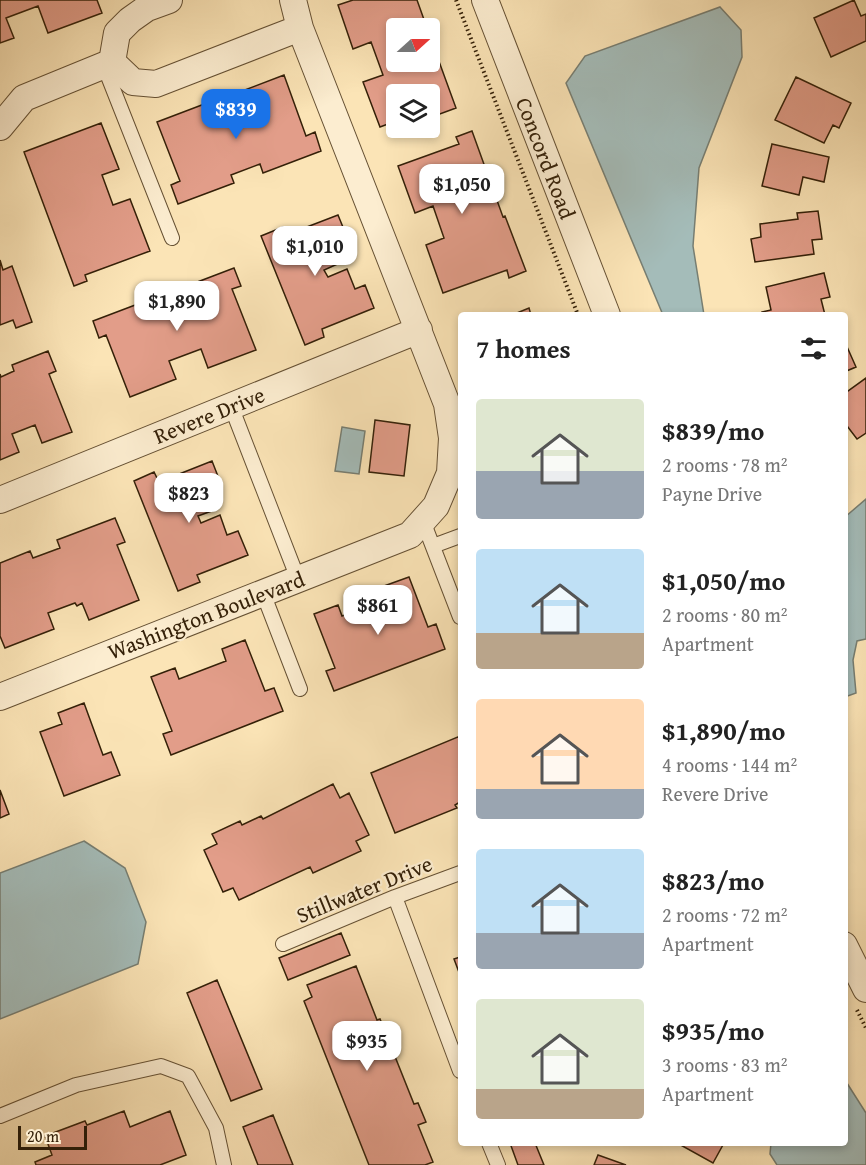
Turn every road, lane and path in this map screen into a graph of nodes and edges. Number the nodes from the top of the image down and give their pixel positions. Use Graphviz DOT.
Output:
graph roads {
  1 [pos="169,0"];
  2 [pos="293,0"];
  3 [pos="456,0"];
  4 [pos="485,0"];
  5 [pos="300,28"];
  6 [pos="108,64"];
  7 [pos="0,127"];
  8 [pos="172,238"];
  9 [pos="577,312"];
  10 [pos="606,312"];
  11 [pos="419,330"];
  12 [pos="231,406"];
  13 [pos="456,438"];
  14 [pos="455,474"];
  15 [pos="0,500"];
  16 [pos="423,521"];
  17 [pos="458,537"];
  18 [pos="433,546"];
  19 [pos="298,579"];
  20 [pos="263,593"];
  21 [pos="458,612"];
  22 [pos="300,689"];
  23 [pos="0,696"];
  24 [pos="458,874"];
  25 [pos="395,897"];
  26 [pos="283,944"];
  27 [pos="848,953"];
  28 [pos="866,989"];
  29 [pos="458,1066"];
  30 [pos="0,1116"];
  31 [pos="490,1146"];
  32 [pos="224,1165"];
  33 [pos="498,1165"];
  1 -- 6 [label="street"];
  2 -- 5 [label="street, Washington Boulevard"];
  3 -- 9 [label="path"];
  4 -- 10 [label="street, Concord Road"];
  5 -- 6 [label="street"];
  5 -- 11 [label="street, Washington Boulevard"];
  6 -- 7 [label="street"];
  6 -- 8 [label="lane"];
  11 -- 12 [label="street, Revere Drive"];
  11 -- 13 [label="street, Washington Boulevard"];
  12 -- 15 [label="street, Revere Drive"];
  12 -- 19 [label="lane"];
  13 -- 14 [label="street, Washington Boulevard"];
  14 -- 16 [label="street, Washington Boulevard"];
  16 -- 18 [label="lane"];
  16 -- 19 [label="street, Washington Boulevard"];
  17 -- 18 [label="lane"];
  18 -- 21 [label="lane"];
  19 -- 20 [label="street, Washington Boulevard"];
  20 -- 22 [label="lane"];
  20 -- 23 [label="street, Washington Boulevard"];
  24 -- 25 [label="lane, Stillwater Drive"];
  25 -- 26 [label="lane, Stillwater Drive"];
  25 -- 29 [label="lane"];
  27 -- 28 [label="street"];
  30 -- 32 [label="lane"];
  31 -- 33 [label="lane"];
}
